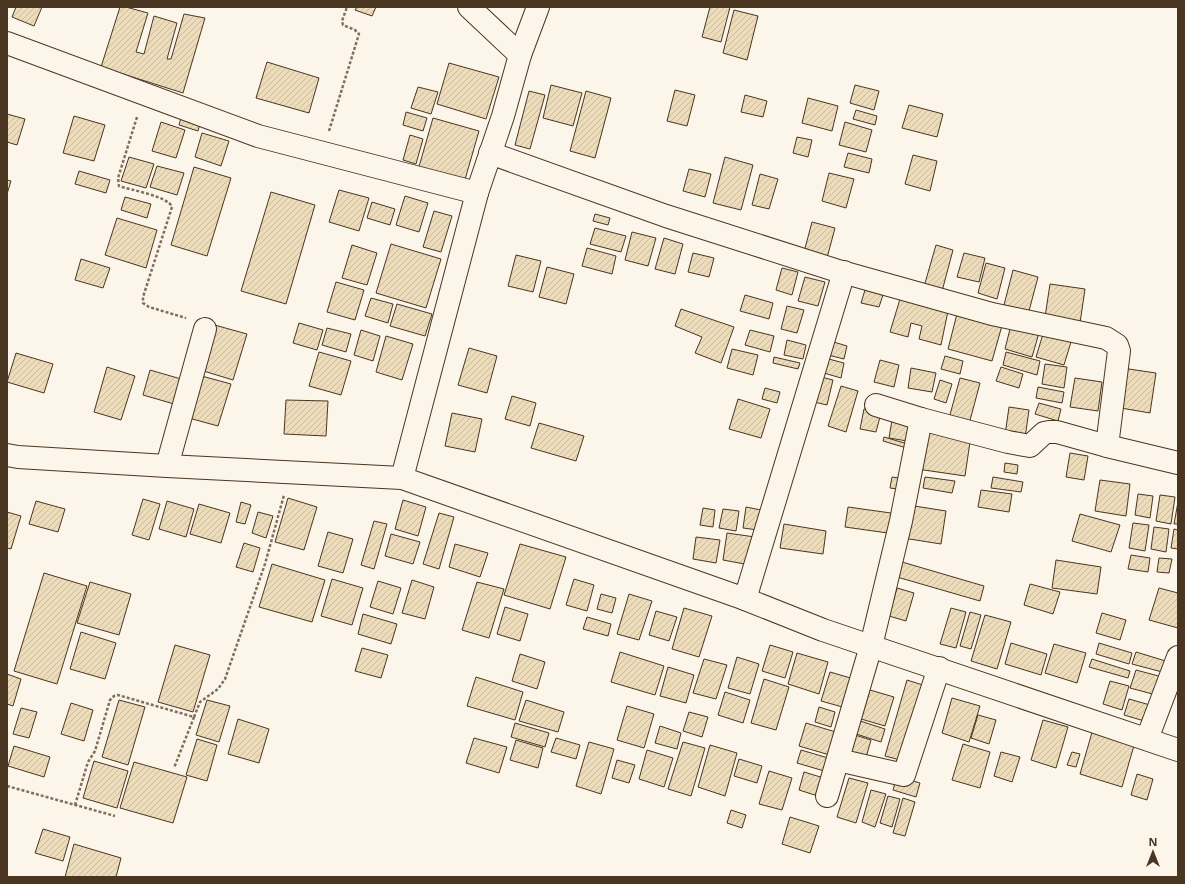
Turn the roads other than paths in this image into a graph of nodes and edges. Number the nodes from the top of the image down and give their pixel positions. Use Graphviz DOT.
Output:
graph roads {
  1 [pos="469,7"];
  2 [pos="538,7"];
  3 [pos="7,43"];
  4 [pos="520,55"];
  5 [pos="490,153"];
  6 [pos="477,193"];
  7 [pos="844,272"];
  8 [pos="205,329"];
  9 [pos="876,405"];
  10 [pos="921,419"];
  11 [pos="1107,446"];
  12 [pos="7,454"];
  13 [pos="1178,463"];
  14 [pos="167,466"];
  15 [pos="402,478"];
  16 [pos="745,599"];
  17 [pos="871,646"];
  18 [pos="1178,657"];
  19 [pos="939,668"];
  20 [pos="1147,739"];
  21 [pos="1178,750"];
  22 [pos="838,760"];
  23 [pos="827,796"];
  1 -- 4 [label="street"];
  2 -- 4 [label="street"];
  3 -- 6 [label="street"];
  4 -- 5 [label="street"];
  5 -- 6 [label="street"];
  5 -- 7 [label="street"];
  6 -- 15 [label="street"];
  7 -- 11 [label="street"];
  7 -- 16 [label="street"];
  8 -- 14 [label="street"];
  9 -- 10 [label="street"];
  10 -- 11 [label="street"];
  10 -- 17 [label="street"];
  11 -- 13 [label="street"];
  12 -- 14 [label="street"];
  14 -- 15 [label="street"];
  15 -- 16 [label="street"];
  16 -- 17 [label="street"];
  17 -- 19 [label="street"];
  17 -- 22 [label="street"];
  18 -- 20 [label="street"];
  19 -- 20 [label="street"];
  19 -- 22 [label="street"];
  20 -- 21 [label="street"];
  22 -- 23 [label="street"];
}
